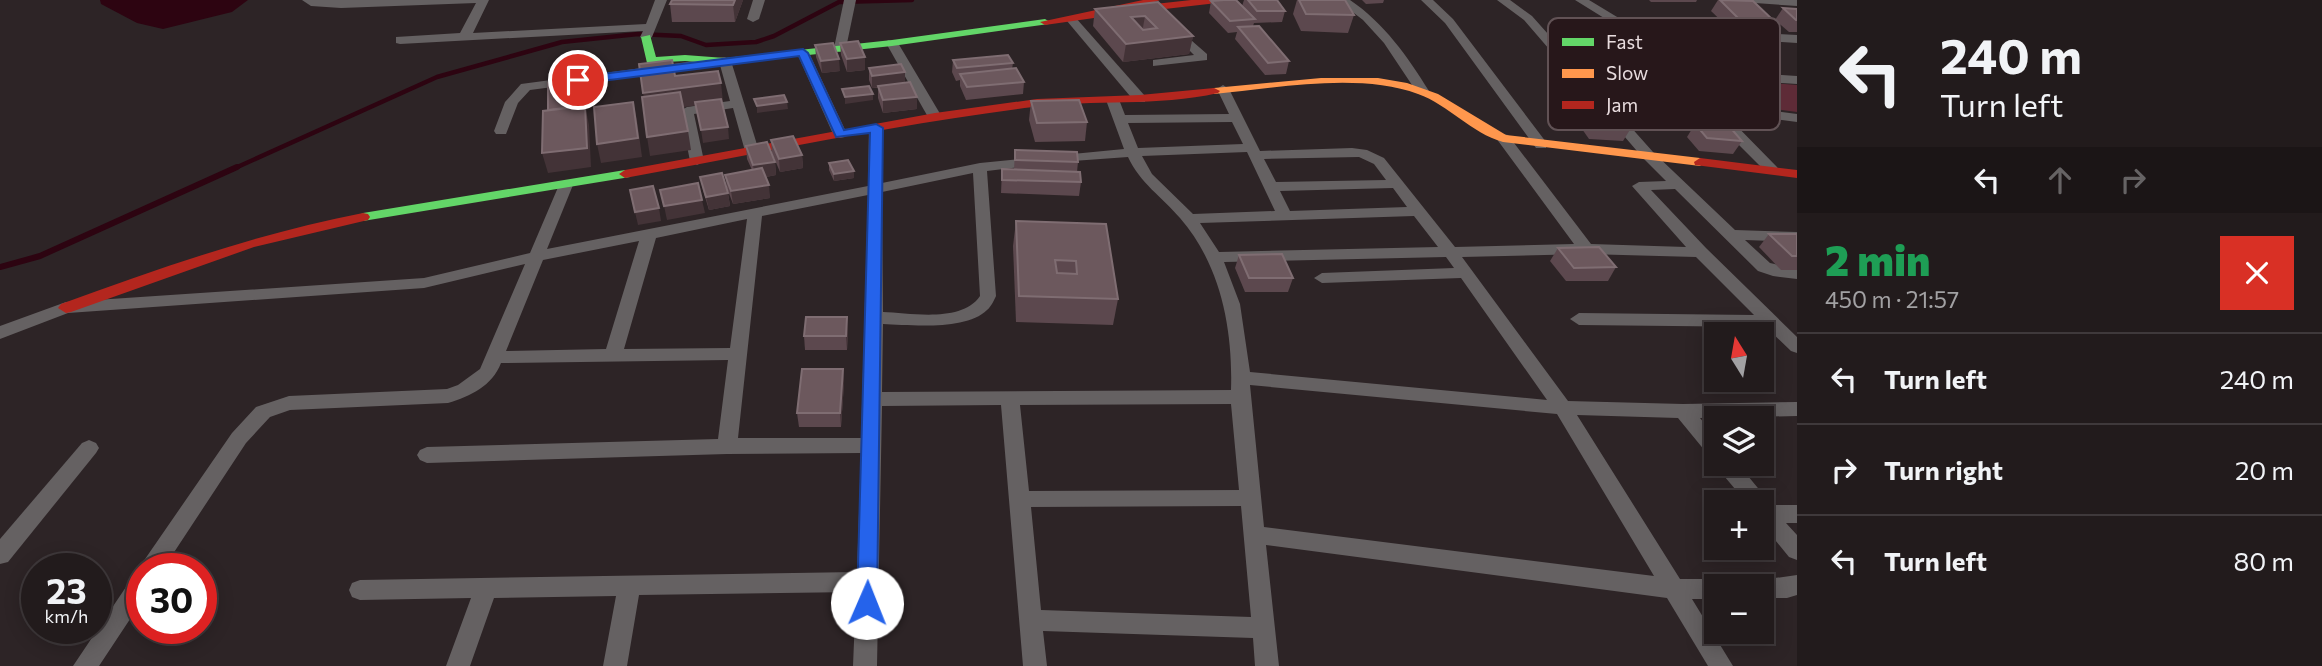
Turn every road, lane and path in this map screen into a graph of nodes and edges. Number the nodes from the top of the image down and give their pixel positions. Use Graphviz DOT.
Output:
graph roads {
  1 [pos="308,0"];
  2 [pos="473,0"];
  3 [pos="483,0"];
  4 [pos="661,0"];
  5 [pos="759,0"];
  6 [pos="1217,0"];
  7 [pos="1343,0"];
  8 [pos="1427,0"];
  9 [pos="1503,0"];
  10 [pos="1581,0"];
  11 [pos="849,3"];
  12 [pos="1755,3"];
  13 [pos="1797,3"];
  14 [pos="1153,4"];
  15 [pos="1611,18"];
  16 [pos="753,19"];
  17 [pos="1071,19"];
  18 [pos="647,32"];
  19 [pos="464,38"];
  20 [pos="400,40"];
  21 [pos="1548,41"];
  22 [pos="892,43"];
  23 [pos="840,48"];
  24 [pos="803,53"];
  25 [pos="725,61"];
  26 [pos="1157,63"];
  27 [pos="1223,89"];
  28 [pos="1423,91"];
  29 [pos="1140,99"];
  30 [pos="1113,100"];
  31 [pos="736,104"];
  32 [pos="935,117"];
  33 [pos="1120,118"];
  34 [pos="1236,118"];
  35 [pos="876,128"];
  36 [pos="1626,130"];
  37 [pos="1733,130"];
  38 [pos="501,131"];
  39 [pos="840,134"];
  40 [pos="1503,138"];
  41 [pos="1541,145"];
  42 [pos="752,151"];
  43 [pos="1252,151"];
  44 [pos="1133,152"];
  45 [pos="1648,155"];
  46 [pos="697,161"];
  47 [pos="980,167"];
  48 [pos="1772,170"];
  49 [pos="1797,174"];
  50 [pos="1396,184"];
  51 [pos="566,185"];
  52 [pos="1679,185"];
  53 [pos="1270,187"];
  54 [pos="874,189"];
  55 [pos="1417,211"];
  56 [pos="755,213"];
  57 [pos="1285,216"];
  58 [pos="1190,219"];
  59 [pos="649,234"];
  60 [pos="1732,236"];
  61 [pos="1797,237"];
  62 [pos="1587,249"];
  63 [pos="1700,252"];
  64 [pos="1451,253"];
  65 [pos="534,257"];
  66 [pos="1216,257"];
  67 [pos="1465,274"];
  68 [pos="1797,274"];
  69 [pos="1322,278"];
  70 [pos="66,309"];
  71 [pos="874,318"];
  72 [pos="1579,319"];
  73 [pos="1770,321"];
  74 [pos="0,333"];
  75 [pos="1797,347"];
  76 [pos="738,354"];
  77 [pos="614,356"];
  78 [pos="497,357"];
  79 [pos="1240,388"];
  80 [pos="1010,398"];
  81 [pos="872,399"];
  82 [pos="1563,408"];
  83 [pos="1797,409"];
  84 [pos="1684,411"];
  85 [pos="1704,436"];
  86 [pos="871,445"];
  87 [pos="727,446"];
  88 [pos="89,448"];
  89 [pos="427,455"];
  90 [pos="1736,476"];
  91 [pos="1748,490"];
  92 [pos="1251,498"];
  93 [pos="1019,499"];
  94 [pos="1774,510"];
  95 [pos="1797,513"];
  96 [pos="1774,522"];
  97 [pos="1255,535"];
  98 [pos="1797,551"];
  99 [pos="162,553"];
  100 [pos="0,555"];
  101 [pos="868,582"];
  102 [pos="1797,585"];
  103 [pos="629,586"];
  104 [pos="1774,587"];
  105 [pos="485,589"];
  106 [pos="1676,589"];
  107 [pos="1704,589"];
  108 [pos="360,590"];
  109 [pos="126,606"];
  110 [pos="1031,620"];
  111 [pos="1262,628"];
  112 [pos="85,666"];
  113 [pos="458,666"];
  114 [pos="615,666"];
  115 [pos="865,666"];
  116 [pos="1035,666"];
  117 [pos="1267,666"];
  118 [pos="1721,666"];
  1 -- 2 [label="street"];
  3 -- 19 [label="street"];
  4 -- 18 [label="street"];
  5 -- 16 [label="street"];
  6 -- 14 [label="street"];
  7 -- 28 [label="street"];
  8 -- 41 [label="street"];
  9 -- 21 [label="street"];
  10 -- 15 [label="street"];
  11 -- 23 [label="street"];
  12 -- 13 [label="street"];
  14 -- 17 [label="street"];
  14 -- 26 [label="street"];
  17 -- 22 [label="street"];
  17 -- 29 [label="street"];
  18 -- 19 [label="street"];
  18 -- 25 [label="street"];
  19 -- 20 [label="street"];
  22 -- 23 [label="street"];
  22 -- 32 [label="street"];
  23 -- 24 [label="street"];
  24 -- 25 [label="street"];
  24 -- 39 [label="street"];
  25 -- 31 [label="street"];
  25 -- 38 [label="street"];
  27 -- 28 [label="street"];
  27 -- 29 [label="street"];
  27 -- 34 [label="street"];
  28 -- 40 [label="street"];
  29 -- 30 [label="street"];
  30 -- 32 [label="street"];
  30 -- 33 [label="street"];
  31 -- 42 [label="street"];
  31 -- 46 [label="street"];
  32 -- 35 [label="street"];
  33 -- 34 [label="street"];
  33 -- 44 [label="street"];
  34 -- 43 [label="street"];
  35 -- 39 [label="street"];
  35 -- 54 [label="street"];
  36 -- 45 [label="street"];
  37 -- 48 [label="street"];
  39 -- 42 [label="street"];
  40 -- 41 [label="street"];
  40 -- 62 [label="street"];
  41 -- 45 [label="street"];
  42 -- 46 [label="street"];
  43 -- 44 [label="street"];
  43 -- 50 [label="street"];
  43 -- 53 [label="street"];
  44 -- 47 [label="street"];
  44 -- 58 [label="street"];
  45 -- 48 [label="street"];
  45 -- 52 [label="street"];
  46 -- 51 [label="street"];
  47 -- 54 [label="street"];
  47 -- 71 [label="street"];
  48 -- 49 [label="street"];
  50 -- 53 [label="street"];
  50 -- 55 [label="street"];
  51 -- 65 [label="street"];
  51 -- 70 [label="street"];
  52 -- 60 [label="street"];
  52 -- 63 [label="street"];
  53 -- 57 [label="street"];
  54 -- 56 [label="street"];
  54 -- 71 [label="street"];
  55 -- 57 [label="street"];
  55 -- 64 [label="street"];
  56 -- 59 [label="street"];
  56 -- 76 [label="street"];
  57 -- 58 [label="street"];
  58 -- 66 [label="street"];
  59 -- 65 [label="street"];
  59 -- 77 [label="street"];
  60 -- 61 [label="street"];
  60 -- 68 [label="street"];
  62 -- 63 [label="street"];
  62 -- 64 [label="street"];
  63 -- 73 [label="street"];
  64 -- 66 [label="street"];
  64 -- 67 [label="street"];
  65 -- 70 [label="street"];
  65 -- 78 [label="street"];
  66 -- 79 [label="street"];
  67 -- 69 [label="street"];
  67 -- 82 [label="street"];
  70 -- 74 [label="street"];
  71 -- 81 [label="street"];
  72 -- 73 [label="street"];
  73 -- 75 [label="street"];
  76 -- 77 [label="street"];
  76 -- 87 [label="street"];
  77 -- 78 [label="street"];
  78 -- 99 [label="street"];
  79 -- 80 [label="street"];
  79 -- 82 [label="street"];
  79 -- 92 [label="street"];
  80 -- 81 [label="street"];
  80 -- 93 [label="street"];
  81 -- 86 [label="street"];
  82 -- 84 [label="street"];
  82 -- 106 [label="street"];
  83 -- 84 [label="street"];
  84 -- 85 [label="street"];
  86 -- 87 [label="street"];
  86 -- 101 [label="street"];
  87 -- 89 [label="street"];
  88 -- 100 [label="street"];
  90 -- 91 [label="street"];
  92 -- 93 [label="street"];
  92 -- 97 [label="street"];
  93 -- 110 [label="street"];
  94 -- 95 [label="street"];
  96 -- 98 [label="street"];
  97 -- 106 [label="street"];
  97 -- 111 [label="street"];
  101 -- 103 [label="street"];
  101 -- 115 [label="street"];
  102 -- 104 [label="street"];
  103 -- 105 [label="street"];
  103 -- 114 [label="street"];
  105 -- 108 [label="street"];
  105 -- 113 [label="street"];
  106 -- 107 [label="street"];
  106 -- 118 [label="street"];
  109 -- 112 [label="street"];
  110 -- 111 [label="street"];
  110 -- 116 [label="street"];
  111 -- 117 [label="street"];
}
